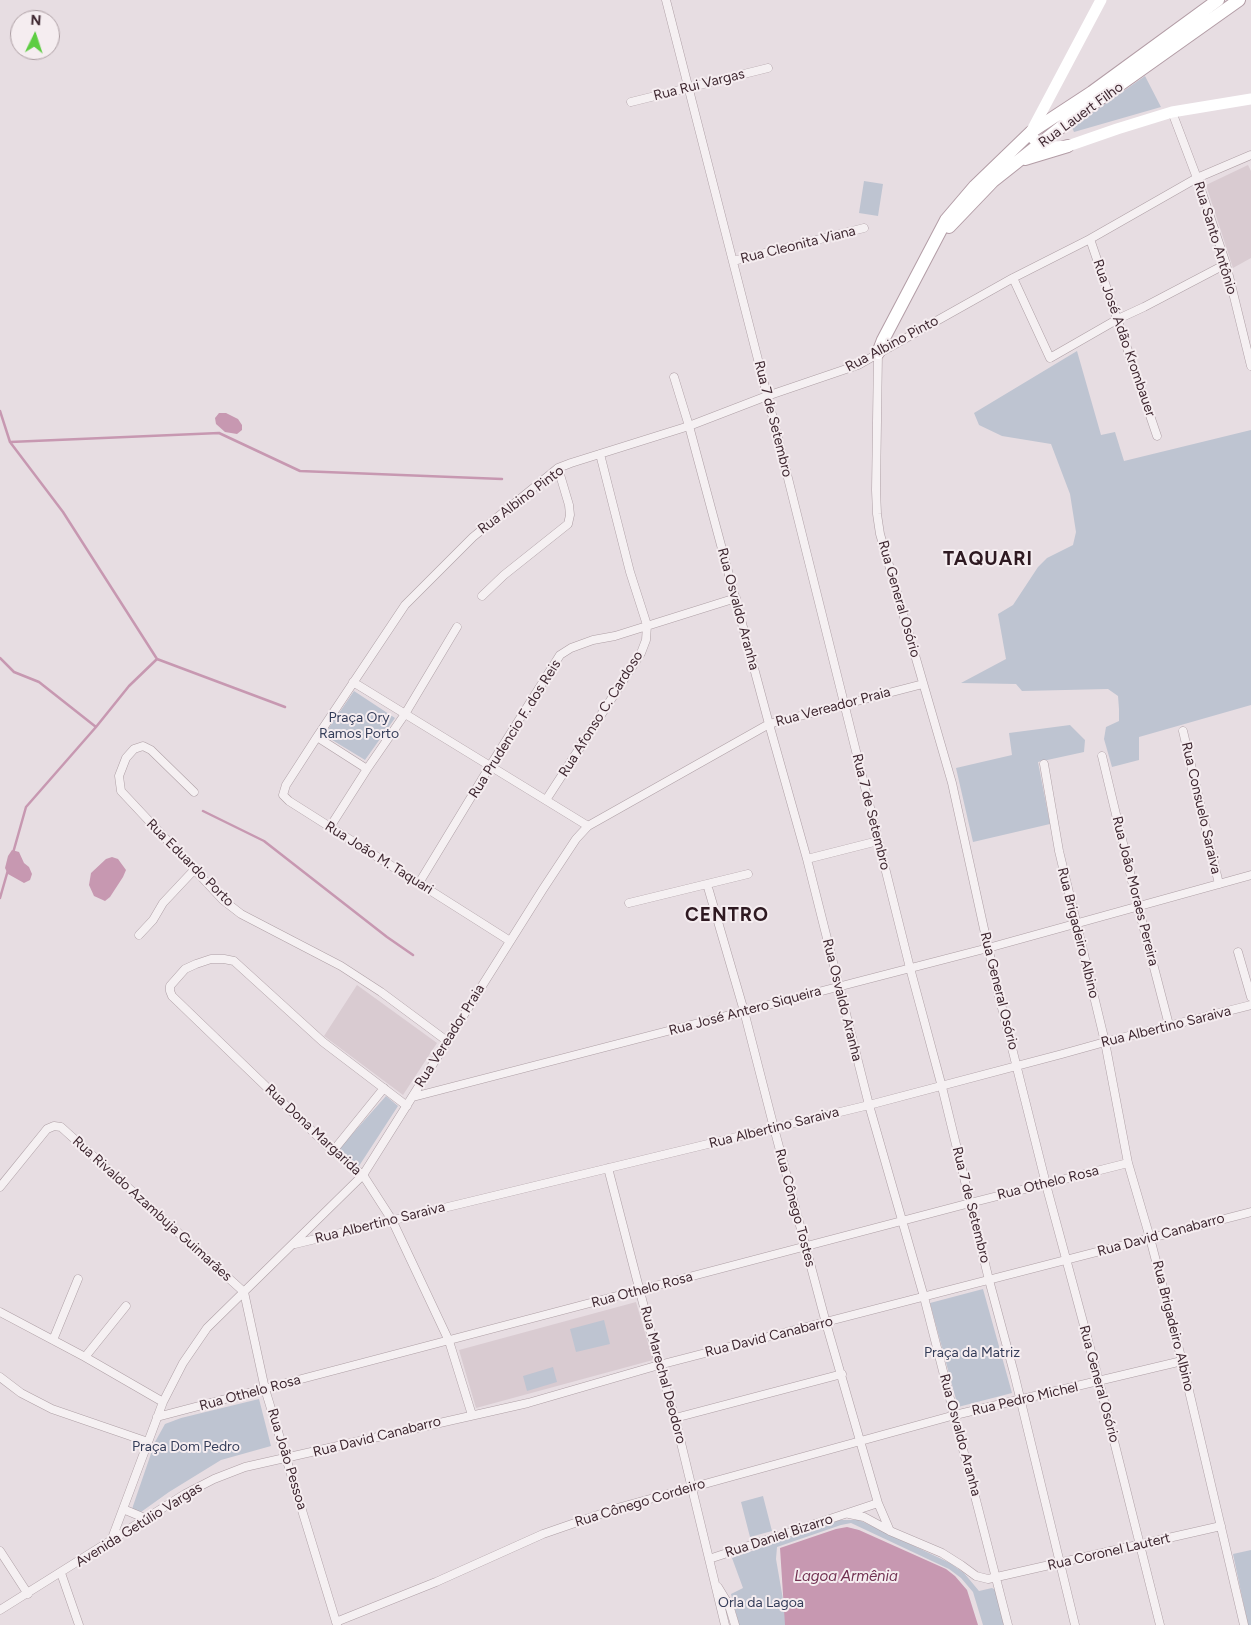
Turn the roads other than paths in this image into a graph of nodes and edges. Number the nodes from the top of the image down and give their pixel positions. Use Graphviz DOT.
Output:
graph roads {
  1 [pos="666,0"];
  2 [pos="1101,0"];
  3 [pos="1218,0"];
  4 [pos="1231,2"];
  5 [pos="768,68"];
  6 [pos="690,88"];
  7 [pos="1095,97"];
  8 [pos="1251,99"];
  9 [pos="1048,101"];
  10 [pos="631,102"];
  11 [pos="1172,112"];
  12 [pos="1050,119"];
  13 [pos="1068,122"];
  14 [pos="1031,132"];
  15 [pos="1054,133"];
  16 [pos="1072,143"];
  17 [pos="1041,144"];
  18 [pos="1251,155"];
  19 [pos="1014,157"];
  20 [pos="1197,178"];
  21 [pos="864,228"];
  22 [pos="1090,239"];
  23 [pos="733,261"];
  24 [pos="1226,264"];
  25 [pos="1013,278"];
  26 [pos="1118,318"];
  27 [pos="878,353"];
  28 [pos="1251,366"];
  29 [pos="674,377"];
  30 [pos="767,396"];
  31 [pos="689,426"];
  32 [pos="1157,436"];
  33 [pos="600,454"];
  34 [pos="558,468"];
  35 [pos="482,596"];
  36 [pos="736,598"];
  37 [pos="647,625"];
  38 [pos="457,627"];
  39 [pos="353,682"];
  40 [pos="923,684"];
  41 [pos="844,704"];
  42 [pos="404,714"];
  43 [pos="769,724"];
  44 [pos="1183,732"];
  45 [pos="316,737"];
  46 [pos="1102,756"];
  47 [pos="303,760"];
  48 [pos="1044,764"];
  49 [pos="490,766"];
  50 [pos="366,769"];
  51 [pos="194,792"];
  52 [pos="546,800"];
  53 [pos="588,826"];
  54 [pos="330,827"];
  55 [pos="878,841"];
  56 [pos="807,859"];
  57 [pos="194,870"];
  58 [pos="748,874"];
  59 [pos="1251,875"];
  60 [pos="419,883"];
  61 [pos="707,884"];
  62 [pos="1219,884"];
  63 [pos="629,903"];
  64 [pos="1138,906"];
  65 [pos="1075,924"];
  66 [pos="139,935"];
  67 [pos="510,941"];
  68 [pos="988,948"];
  69 [pos="1238,952"];
  70 [pos="910,968"];
  71 [pos="839,986"];
  72 [pos="1251,996"];
  73 [pos="1251,1005"];
  74 [pos="744,1011"];
  75 [pos="1169,1025"];
  76 [pos="447,1041"];
  77 [pos="1105,1042"];
  78 [pos="1017,1066"];
  79 [pos="942,1086"];
  80 [pos="384,1088"];
  81 [pos="412,1096"];
  82 [pos="869,1105"];
  83 [pos="407,1106"];
  84 [pos="774,1128"];
  85 [pos="333,1151"];
  86 [pos="1128,1163"];
  87 [pos="608,1168"];
  88 [pos="364,1175"];
  89 [pos="1046,1184"];
  90 [pos="0,1187"];
  91 [pos="970,1203"];
  92 [pos="1251,1212"];
  93 [pos="392,1220"];
  94 [pos="901,1222"];
  95 [pos="1150,1238"];
  96 [pos="294,1244"];
  97 [pos="806,1247"];
  98 [pos="1067,1260"];
  99 [pos="78,1280"];
  100 [pos="989,1280"];
  101 [pos="640,1290"];
  102 [pos="244,1292"];
  103 [pos="924,1298"];
  104 [pos="126,1306"];
  105 [pos="0,1312"];
  106 [pos="826,1323"];
  107 [pos="53,1340"];
  108 [pos="448,1341"];
  109 [pos="85,1357"];
  110 [pos="1182,1361"];
  111 [pos="659,1365"];
  112 [pos="842,1374"];
  113 [pos="0,1378"];
  114 [pos="1099,1381"];
  115 [pos="264,1389"];
  116 [pos="1020,1400"];
  117 [pos="163,1402"];
  118 [pos="472,1415"];
  119 [pos="954,1415"];
  120 [pos="157,1417"];
  121 [pos="675,1418"];
  122 [pos="860,1441"];
  123 [pos="148,1442"];
  124 [pos="287,1459"];
  125 [pos="692,1487"];
  126 [pos="878,1503"];
  127 [pos="123,1509"];
  128 [pos="849,1514"];
  129 [pos="147,1519"];
  130 [pos="1221,1526"];
  131 [pos="890,1531"];
  132 [pos="111,1542"];
  133 [pos="1140,1545"];
  134 [pos="0,1550"];
  135 [pos="710,1559"];
  136 [pos="1060,1563"];
  137 [pos="61,1573"];
  138 [pos="996,1577"];
  139 [pos="716,1583"];
  140 [pos="28,1594"];
  141 [pos="0,1610"];
  142 [pos="336,1624"];
  143 [pos="79,1625"];
  144 [pos="725,1625"];
  145 [pos="735,1625"];
  146 [pos="1008,1625"];
  147 [pos="1075,1625"];
  148 [pos="1160,1625"];
  149 [pos="1244,1625"];
  1 -- 6 [label="street, Rua 7 de Setembro"];
  2 -- 9 [label="street"];
  3 -- 7 [label="main road, Rua Lauert Filho"];
  4 -- 7 [label="main road, Rua Lauert Filho"];
  5 -- 6 [label="street, Rua Rui Vargas"];
  6 -- 10 [label="street, Rua Rui Vargas"];
  6 -- 23 [label="street, Rua 7 de Setembro"];
  7 -- 12 [label="main road, Rua Lauert Filho"];
  7 -- 13 [label="main road, Rua Lauert Filho"];
  8 -- 11 [label="street"];
  9 -- 12 [label="street"];
  9 -- 14 [label="street"];
  11 -- 16 [label="street"];
  11 -- 20 [label="street, Rua Santo Antônio"];
  12 -- 14 [label="main road, Rua Lauert Filho"];
  12 -- 15 [label="street"];
  13 -- 15 [label="main road, Rua Lauert Filho"];
  13 -- 16 [label="main road"];
  14 -- 17 [label="street"];
  14 -- 19 [label="main road, Rua Lauert Filho"];
  15 -- 16 [label="street"];
  15 -- 17 [label="main road, Rua Lauert Filho"];
  16 -- 17 [label="street"];
  16 -- 19 [label="main road"];
  17 -- 19 [label="main road, Rua Lauert Filho"];
  18 -- 20 [label="street, Rua Albino Pinto"];
  19 -- 27 [label="main road, Rua Lauert Filho"];
  20 -- 22 [label="street, Rua Albino Pinto"];
  20 -- 24 [label="street, Rua Santo Antônio"];
  21 -- 23 [label="street, Rua Cleonita Viana"];
  22 -- 25 [label="street, Rua Albino Pinto"];
  22 -- 26 [label="street, Rua José Adão Krombauer"];
  23 -- 30 [label="street, Rua 7 de Setembro"];
  24 -- 26 [label="street"];
  24 -- 28 [label="street, Rua Santo Antônio"];
  25 -- 26 [label="street"];
  25 -- 27 [label="street, Rua Albino Pinto"];
  26 -- 32 [label="street, Rua José Adão Krombauer"];
  27 -- 30 [label="street, Rua Albino Pinto"];
  27 -- 40 [label="street, Rua General Osório"];
  29 -- 31 [label="street, Rua Osvaldo Aranha"];
  30 -- 31 [label="street, Rua Albino Pinto"];
  30 -- 41 [label="street, Rua 7 de Setembro"];
  31 -- 33 [label="street, Rua Albino Pinto"];
  31 -- 36 [label="street, Rua Osvaldo Aranha"];
  33 -- 34 [label="street, Rua Albino Pinto"];
  33 -- 37 [label="street"];
  34 -- 35 [label="street"];
  34 -- 39 [label="street, Rua Albino Pinto"];
  36 -- 37 [label="street, Rua Prudencio F. dos Reis"];
  36 -- 43 [label="street, Rua Osvaldo Aranha"];
  37 -- 49 [label="street, Rua Prudencio F. dos Reis"];
  37 -- 52 [label="street, Rua Afonso C. Cardoso"];
  38 -- 42 [label="street"];
  39 -- 42 [label="street"];
  39 -- 45 [label="street, Rua Albino Pinto"];
  40 -- 41 [label="street, Rua Vereador Praia"];
  40 -- 68 [label="street, Rua General Osório"];
  41 -- 43 [label="street, Rua Vereador Praia"];
  41 -- 55 [label="street, Rua 7 de Setembro"];
  42 -- 49 [label="street"];
  42 -- 50 [label="street"];
  43 -- 53 [label="street, Rua Vereador Praia"];
  43 -- 56 [label="street, Rua Osvaldo Aranha"];
  44 -- 62 [label="street, Rua Consuelo Saraiva"];
  45 -- 47 [label="street, Rua Albino Pinto"];
  45 -- 50 [label="street"];
  46 -- 64 [label="street, Rua João Moraes Pereira"];
  47 -- 54 [label="street, Rua João M. Taquari"];
  48 -- 65 [label="street, Rua Brigadeiro Albino"];
  49 -- 52 [label="street"];
  49 -- 60 [label="street, Rua Prudencio F. dos Reis"];
  50 -- 54 [label="street"];
  51 -- 57 [label="street, Rua Eduardo Porto"];
  52 -- 53 [label="street"];
  53 -- 67 [label="street, Rua Vereador Praia"];
  54 -- 60 [label="street, Rua João M. Taquari"];
  55 -- 56 [label="street"];
  55 -- 70 [label="street, Rua 7 de Setembro"];
  56 -- 71 [label="street, Rua Osvaldo Aranha"];
  57 -- 66 [label="street"];
  57 -- 76 [label="street, Rua Eduardo Porto"];
  58 -- 61 [label="street"];
  59 -- 62 [label="street, Rua José Antero Siqueira"];
  60 -- 67 [label="street, Rua João M. Taquari"];
  61 -- 63 [label="street"];
  61 -- 74 [label="street, Rua Cônego Tostes"];
  62 -- 64 [label="street, Rua José Antero Siqueira"];
  64 -- 65 [label="street, Rua José Antero Siqueira"];
  64 -- 75 [label="street, Rua João Moraes Pereira"];
  65 -- 68 [label="street, Rua José Antero Siqueira"];
  65 -- 77 [label="street, Rua Brigadeiro Albino"];
  67 -- 76 [label="street, Rua Vereador Praia"];
  68 -- 70 [label="street, Rua José Antero Siqueira"];
  68 -- 78 [label="street, Rua General Osório"];
  69 -- 72 [label="street"];
  70 -- 71 [label="street, Rua José Antero Siqueira"];
  70 -- 79 [label="street, Rua 7 de Setembro"];
  71 -- 74 [label="street, Rua José Antero Siqueira"];
  71 -- 82 [label="street, Rua Osvaldo Aranha"];
  73 -- 75 [label="street, Rua Albertino Saraiva"];
  74 -- 81 [label="street, Rua José Antero Siqueira"];
  74 -- 84 [label="street, Rua Cônego Tostes"];
  75 -- 77 [label="street, Rua Albertino Saraiva"];
  76 -- 81 [label="street, Rua Vereador Praia"];
  77 -- 78 [label="street, Rua Albertino Saraiva"];
  77 -- 86 [label="street, Rua Brigadeiro Albino"];
  78 -- 79 [label="street, Rua Albertino Saraiva"];
  78 -- 89 [label="street, Rua General Osório"];
  79 -- 82 [label="street, Rua Albertino Saraiva"];
  79 -- 91 [label="street, Rua 7 de Setembro"];
  80 -- 83 [label="street"];
  80 -- 85 [label="street"];
  80 -- 85 [label="street, Rua Dona Margarida"];
  81 -- 83 [label="street, Rua Vereador Praia"];
  82 -- 84 [label="street, Rua Albertino Saraiva"];
  82 -- 94 [label="street, Rua Osvaldo Aranha"];
  83 -- 88 [label="street, Rua Vereador Praia"];
  84 -- 87 [label="street, Rua Albertino Saraiva"];
  84 -- 97 [label="street, Rua Cônego Tostes"];
  85 -- 88 [label="street, Rua Dona Margarida"];
  86 -- 89 [label="street, Rua Othelo Rosa"];
  86 -- 95 [label="street, Rua Brigadeiro Albino"];
  87 -- 93 [label="street, Rua Albertino Saraiva"];
  87 -- 101 [label="street, Rua Marechal Deodoro"];
  88 -- 93 [label="street, Rua Dona Margarida"];
  88 -- 96 [label="street, Rua Vereador Praia"];
  89 -- 91 [label="street, Rua Othelo Rosa"];
  89 -- 98 [label="street, Rua General Osório"];
  90 -- 102 [label="street, Rua Rivaldo Azambuja Guimarães"];
  91 -- 94 [label="street, Rua Othelo Rosa"];
  91 -- 100 [label="street, Rua 7 de Setembro"];
  92 -- 95 [label="street, Rua David Canabarro"];
  93 -- 96 [label="street, Rua Albertino Saraiva"];
  93 -- 108 [label="street, Rua Dona Margarida"];
  94 -- 97 [label="street, Rua Othelo Rosa"];
  94 -- 103 [label="street, Rua Osvaldo Aranha"];
  95 -- 98 [label="street, Rua David Canabarro"];
  95 -- 110 [label="street, Rua Brigadeiro Albino"];
  96 -- 102 [label="street, Rua Vereador Praia"];
  97 -- 101 [label="street, Rua Othelo Rosa"];
  97 -- 106 [label="street, Rua Cônego Tostes"];
  98 -- 100 [label="street, Rua David Canabarro"];
  98 -- 114 [label="street, Rua General Osório"];
  99 -- 107 [label="street"];
  100 -- 103 [label="street, Rua David Canabarro"];
  100 -- 116 [label="street, Rua 7 de Setembro"];
  101 -- 108 [label="street, Rua Othelo Rosa"];
  101 -- 111 [label="street, Rua Marechal Deodoro"];
  102 -- 115 [label="street, Rua João Pessoa"];
  102 -- 117 [label="street, Rua Vereador Praia"];
  103 -- 106 [label="street, Rua David Canabarro"];
  103 -- 119 [label="street, Rua Osvaldo Aranha"];
  104 -- 109 [label="street"];
  105 -- 107 [label="street"];
  106 -- 111 [label="street, Rua David Canabarro"];
  106 -- 112 [label="street, Rua Cônego Tostes"];
  107 -- 109 [label="street"];
  108 -- 115 [label="street, Rua Othelo Rosa"];
  108 -- 118 [label="street, Rua Dona Margarida"];
  109 -- 117 [label="street"];
  110 -- 114 [label="street, Rua Pedro Michel"];
  110 -- 130 [label="street, Rua Brigadeiro Albino"];
  111 -- 118 [label="street, Rua David Canabarro"];
  111 -- 121 [label="street, Rua Marechal Deodoro"];
  112 -- 121 [label="street"];
  112 -- 122 [label="street, Rua Cônego Tostes"];
  113 -- 123 [label="street"];
  114 -- 116 [label="street, Rua Pedro Michel"];
  114 -- 133 [label="street, Rua General Osório"];
  115 -- 120 [label="street, Rua Othelo Rosa"];
  115 -- 124 [label="street, Rua João Pessoa"];
  116 -- 119 [label="street, Rua Pedro Michel"];
  116 -- 136 [label="street, Rua 7 de Setembro"];
  117 -- 120 [label="street, Rua Vereador Praia"];
  118 -- 124 [label="street, Rua David Canabarro"];
  119 -- 122 [label="street, Rua Cônego Cordeiro"];
  119 -- 138 [label="street, Rua Osvaldo Aranha"];
  120 -- 123 [label="street, Rua Vereador Praia"];
  121 -- 125 [label="street, Rua Marechal Deodoro"];
  122 -- 125 [label="street, Rua Cônego Cordeiro"];
  122 -- 126 [label="street, Rua Cônego Tostes"];
  123 -- 127 [label="street, Rua Vereador Praia"];
  124 -- 129 [label="street, Avenida Getúlio Vargas"];
  124 -- 142 [label="street, Rua João Pessoa"];
  125 -- 135 [label="street, Rua Marechal Deodoro"];
  125 -- 142 [label="street, Rua Cônego Cordeiro"];
  126 -- 128 [label="street, Rua Daniel Bizarro"];
  126 -- 131 [label="street, Rua Cônego Tostes"];
  127 -- 129 [label="street"];
  127 -- 132 [label="street, Rua Vereador Praia"];
  128 -- 131 [label="street, Rua Daniel Bizarro"];
  128 -- 135 [label="street, Rua Daniel Bizarro"];
  129 -- 132 [label="street, Avenida Getúlio Vargas"];
  130 -- 133 [label="street, Rua Coronel Lautert"];
  130 -- 149 [label="street, Rua Brigadeiro Albino"];
  131 -- 138 [label="street, Rua Daniel Bizarro"];
  132 -- 137 [label="street, Avenida Getúlio Vargas"];
  133 -- 136 [label="street, Rua Coronel Lautert"];
  133 -- 148 [label="street, Rua General Osório"];
  134 -- 140 [label="street"];
  135 -- 139 [label="street, Rua Marechal Deodoro"];
  136 -- 138 [label="street, Rua Coronel Lautert"];
  136 -- 147 [label="street, Rua 7 de Setembro"];
  137 -- 140 [label="street, Avenida Getúlio Vargas"];
  137 -- 143 [label="street"];
  138 -- 146 [label="street, Rua Osvaldo Aranha"];
  139 -- 144 [label="street, Rua Marechal Deodoro"];
  139 -- 145 [label="street, Rua Marechal Deodoro"];
  140 -- 141 [label="street, Avenida Getúlio Vargas"];
}
